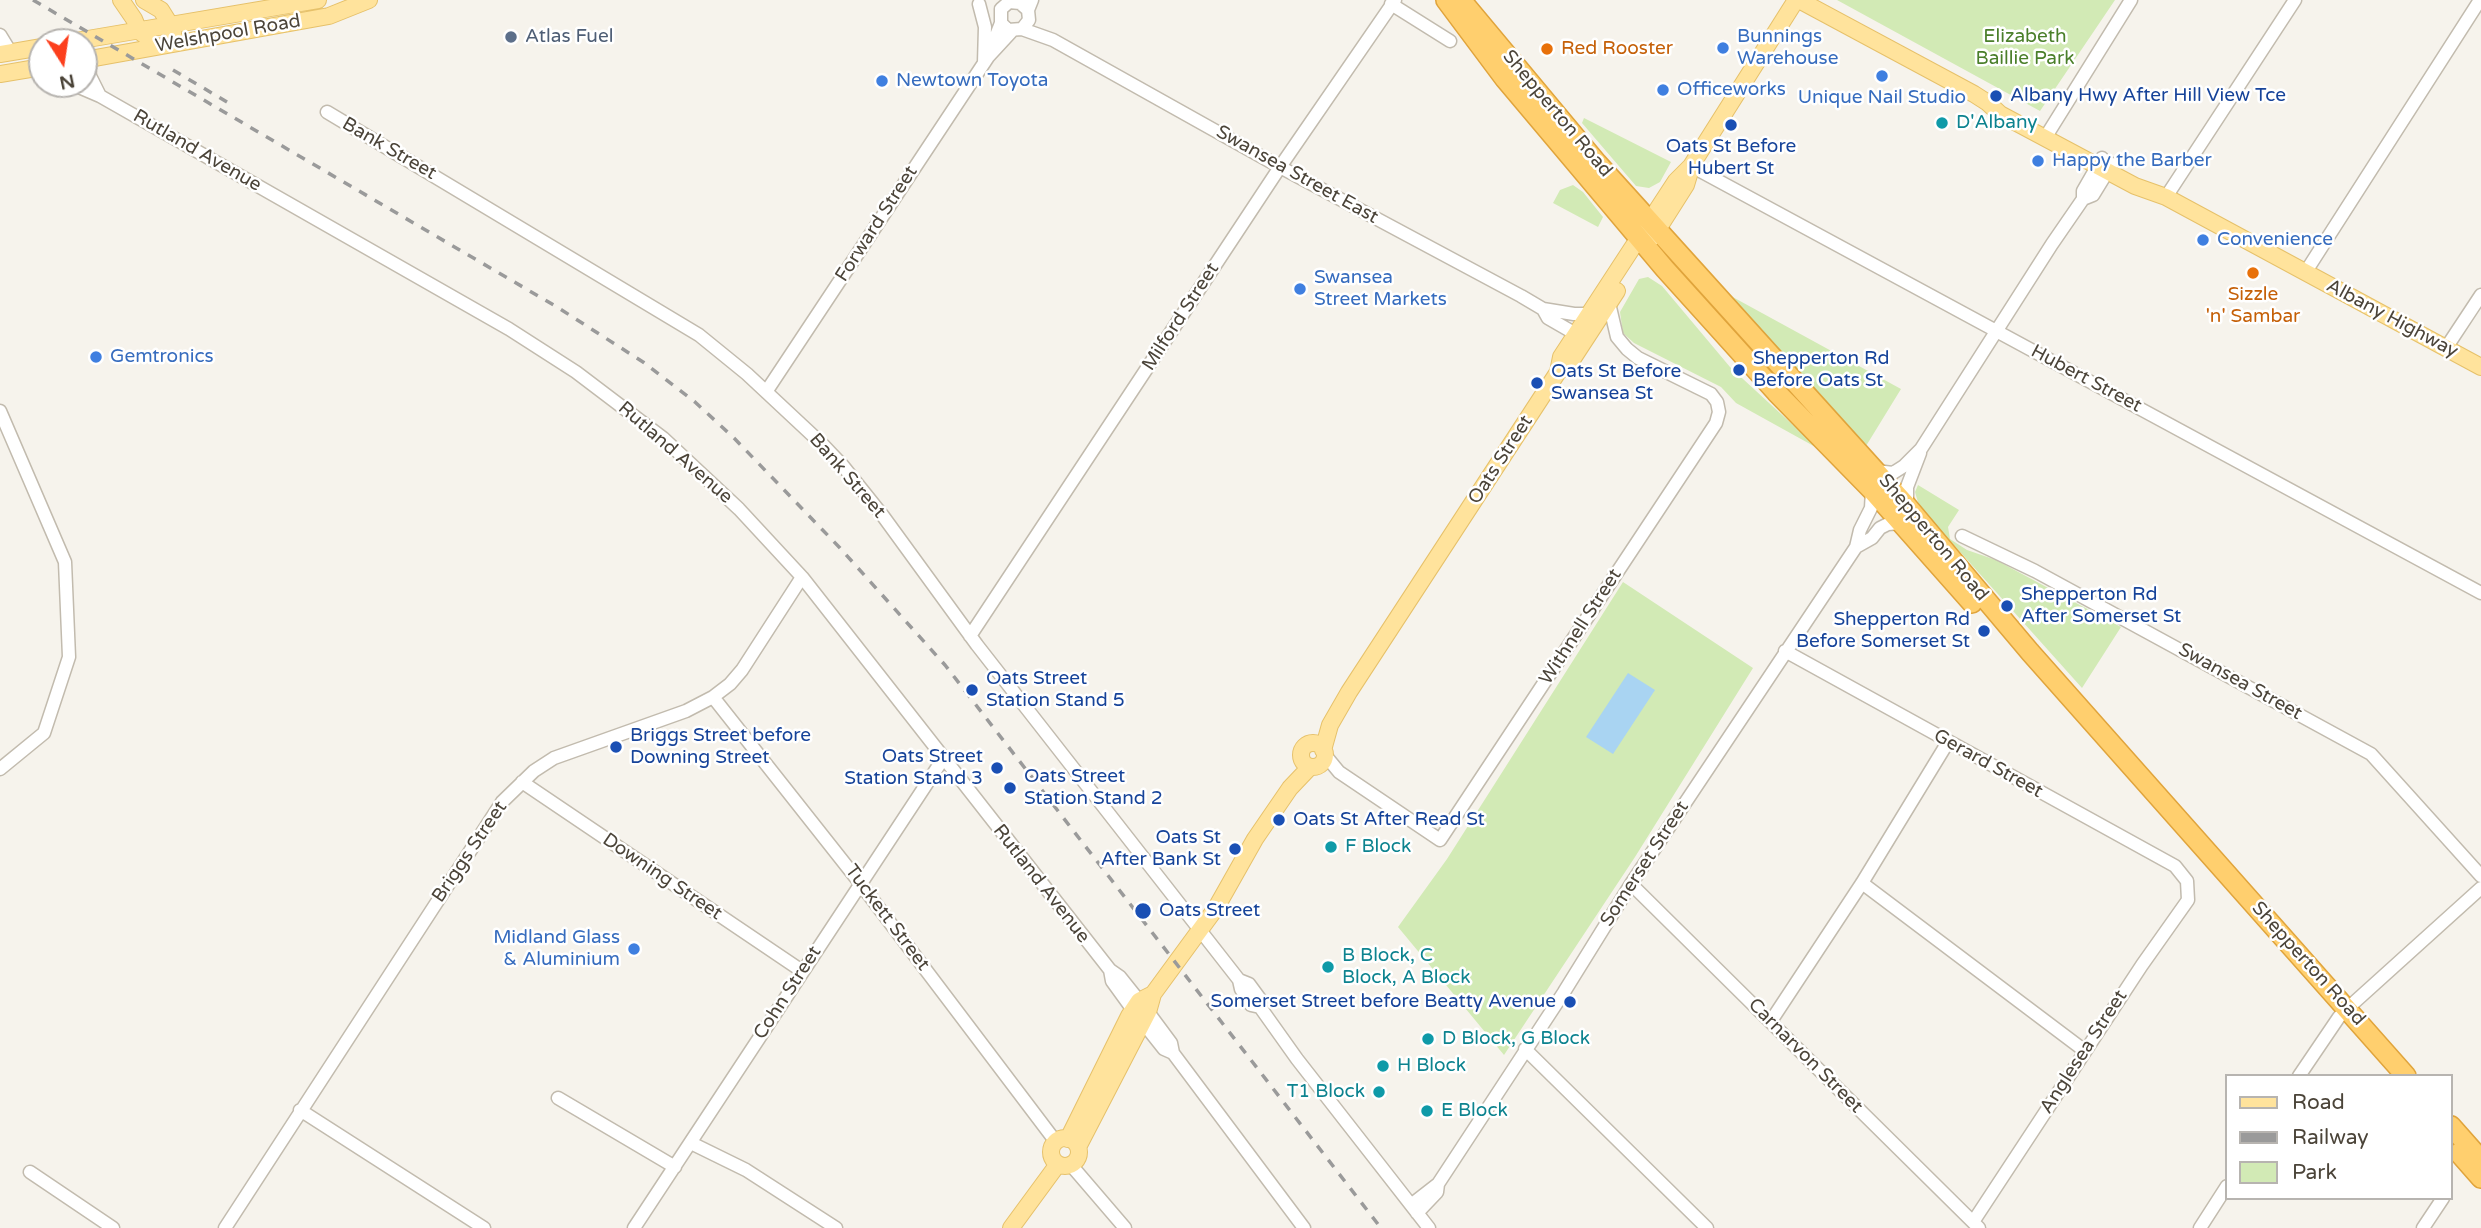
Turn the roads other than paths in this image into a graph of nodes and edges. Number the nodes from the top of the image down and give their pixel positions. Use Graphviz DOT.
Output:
graph roads {
  1 [pos="121,0"];
  2 [pos="144,0"];
  3 [pos="318,0"];
  4 [pos="369,0"];
  5 [pos="1446,0"];
  6 [pos="1461,0"];
  7 [pos="1798,0"];
  8 [pos="2131,0"];
  9 [pos="2295,0"];
  10 [pos="2480,0"];
  11 [pos="1014,1"];
  12 [pos="977,2"];
  13 [pos="1393,2"];
  14 [pos="1030,9"];
  15 [pos="1000,21"];
  16 [pos="171,26"];
  17 [pos="1017,30"];
  18 [pos="139,31"];
  19 [pos="0,34"];
  20 [pos="98,38"];
  21 [pos="1053,40"];
  22 [pos="1450,41"];
  23 [pos="168,45"];
  24 [pos="28,49"];
  25 [pos="5,53"];
  26 [pos="98,57"];
  27 [pos="986,60"];
  28 [pos="28,70"];
  29 [pos="0,74"];
  30 [pos="98,92"];
  31 [pos="100,96"];
  32 [pos="327,113"];
  33 [pos="2047,134"];
  34 [pos="2105,165"];
  35 [pos="1691,166"];
  36 [pos="1280,167"];
  37 [pos="2161,194"];
  38 [pos="1648,234"];
  39 [pos="2305,273"];
  40 [pos="2481,295"];
  41 [pos="1609,303"];
  42 [pos="1543,309"];
  43 [pos="1588,314"];
  44 [pos="1996,330"];
  45 [pos="1581,337"];
  46 [pos="2445,348"];
  47 [pos="2481,367"];
  48 [pos="766,392"];
  49 [pos="0,411"];
  50 [pos="1921,449"];
  51 [pos="1874,481"];
  52 [pos="1904,514"];
  53 [pos="1962,536"];
  54 [pos="1856,547"];
  55 [pos="802,578"];
  56 [pos="2481,593"];
  57 [pos="970,636"];
  58 [pos="1785,651"];
  59 [pos="713,697"];
  60 [pos="1948,742"];
  61 [pos="1314,757"];
  62 [pos="943,759"];
  63 [pos="0,769"];
  64 [pos="522,782"];
  65 [pos="2481,876"];
  66 [pos="2187,881"];
  67 [pos="860,883"];
  68 [pos="1862,883"];
  69 [pos="1631,884"];
  70 [pos="2481,888"];
  71 [pos="1200,932"];
  72 [pos="802,971"];
  73 [pos="1143,1008"];
  74 [pos="2343,1012"];
  75 [pos="1771,1021"];
  76 [pos="1525,1049"];
  77 [pos="2085,1051"];
  78 [pos="2300,1074"];
  79 [pos="2388,1074"];
  80 [pos="2404,1074"];
  81 [pos="558,1098"];
  82 [pos="300,1111"];
  83 [pos="2453,1128"];
  84 [pos="691,1143"];
  85 [pos="1068,1143"];
  86 [pos="2453,1146"];
  87 [pos="2481,1160"];
  88 [pos="1064,1164"];
  89 [pos="674,1167"];
  90 [pos="30,1172"];
  91 [pos="2481,1178"];
  92 [pos="2226,1188"];
  93 [pos="2442,1200"];
  94 [pos="1414,1209"];
  95 [pos="1976,1225"];
  96 [pos="113,1228"];
  97 [pos="225,1228"];
  98 [pos="484,1228"];
  99 [pos="634,1228"];
  100 [pos="836,1228"];
  101 [pos="1011,1228"];
  102 [pos="1125,1228"];
  103 [pos="1304,1228"];
  104 [pos="1429,1228"];
  105 [pos="1707,1228"];
  106 [pos="2200,1228"];
  107 [pos="2423,1228"];
  1 -- 18 [label="main road"];
  2 -- 16 [label="main road"];
  3 -- 16 [label="main road, Welshpool Road"];
  4 -- 23 [label="main road, Welshpool Road"];
  5 -- 38 [label="highway, Shepperton Road"];
  6 -- 38 [label="highway, Shepperton Road"];
  7 -- 33 [label="main road, Albany Highway"];
  7 -- 35 [label="main road, Oats Street"];
  8 -- 33 [label="street"];
  9 -- 37 [label="street"];
  10 -- 39 [label="street"];
  11 -- 14 [label="street, Swansea Street East"];
  11 -- 15 [label="street, Forward Street"];
  12 -- 15 [label="street"];
  12 -- 27 [label="street"];
  13 -- 22 [label="street"];
  13 -- 36 [label="street, Milford Street"];
  14 -- 17 [label="street, Forward Street"];
  14 -- 21 [label="street, Swansea Street East"];
  15 -- 17 [label="street, Swansea Street East"];
  15 -- 27 [label="street, Forward Street"];
  16 -- 18 [label="main road, Welshpool Road"];
  16 -- 23 [label="main road"];
  17 -- 21 [label="street, Swansea Street East"];
  17 -- 27 [label="street, Forward Street"];
  18 -- 20 [label="main road, Welshpool Road"];
  18 -- 23 [label="main road"];
  19 -- 25 [label="street"];
  21 -- 36 [label="street, Swansea Street East"];
  23 -- 26 [label="main road, Welshpool Road"];
  24 -- 25 [label="main road"];
  27 -- 48 [label="street, Forward Street"];
  28 -- 29 [label="main road"];
  30 -- 31 [label="street"];
  31 -- 55 [label="street, Rutland Avenue"];
  32 -- 48 [label="street, Bank Street"];
  33 -- 34 [label="main road, Albany Highway"];
  34 -- 37 [label="main road, Albany Highway"];
  34 -- 44 [label="street"];
  35 -- 38 [label="main road, Oats Street"];
  35 -- 44 [label="street, Hubert Street"];
  36 -- 42 [label="street, Swansea Street East"];
  36 -- 57 [label="street, Milford Street"];
  37 -- 39 [label="main road, Albany Highway"];
  38 -- 41 [label="main road, Oats Street"];
  38 -- 43 [label="main road, Oats Street"];
  38 -- 51 [label="highway, Shepperton Road"];
  39 -- 46 [label="main road, Albany Highway"];
  40 -- 46 [label="street"];
  41 -- 45 [label="main road, Oats Street"];
  41 -- 61 [label="street, Withnell Street"];
  42 -- 43 [label="street, Swansea Street East"];
  42 -- 45 [label="street, Swansea Street East"];
  43 -- 45 [label="main road, Oats Street"];
  44 -- 50 [label="street"];
  44 -- 56 [label="street, Hubert Street"];
  45 -- 61 [label="main road, Oats Street"];
  46 -- 47 [label="main road, Albany Highway"];
  48 -- 57 [label="street, Bank Street"];
  49 -- 63 [label="street"];
  50 -- 51 [label="street"];
  50 -- 52 [label="street"];
  51 -- 52 [label="highway, Shepperton Road"];
  51 -- 54 [label="street, Somerset Street"];
  52 -- 54 [label="street, Somerset Street"];
  52 -- 74 [label="highway, Shepperton Road"];
  53 -- 65 [label="street, Swansea Street"];
  54 -- 58 [label="street, Somerset Street"];
  55 -- 59 [label="street, Briggs Street"];
  55 -- 62 [label="street, Rutland Avenue"];
  57 -- 71 [label="street, Bank Street"];
  58 -- 60 [label="street, Gerard Street"];
  58 -- 69 [label="street, Somerset Street"];
  59 -- 64 [label="street, Briggs Street"];
  59 -- 67 [label="street, Tuckett Street"];
  60 -- 66 [label="street, Gerard Street"];
  60 -- 68 [label="street"];
  61 -- 71 [label="main road, Oats Street"];
  62 -- 67 [label="street, Cohn Street"];
  62 -- 73 [label="street, Rutland Avenue"];
  64 -- 72 [label="street, Downing Street"];
  64 -- 82 [label="street, Briggs Street"];
  66 -- 77 [label="street, Anglesea Street"];
  67 -- 72 [label="street, Cohn Street"];
  67 -- 85 [label="street, Tuckett Street"];
  68 -- 75 [label="street"];
  68 -- 77 [label="street"];
  69 -- 75 [label="street, Carnarvon Street"];
  69 -- 76 [label="street, Somerset Street"];
  70 -- 74 [label="street"];
  71 -- 73 [label="main road, Oats Street"];
  71 -- 94 [label="street, Bank Street"];
  72 -- 84 [label="street, Cohn Street"];
  73 -- 85 [label="main road, Oats Street"];
  73 -- 103 [label="street, Rutland Avenue"];
  74 -- 78 [label="street"];
  74 -- 79 [label="highway, Shepperton Road"];
  74 -- 80 [label="highway, Shepperton Road"];
  75 -- 95 [label="street, Carnarvon Street"];
  76 -- 94 [label="street, Somerset Street"];
  76 -- 105 [label="street"];
  77 -- 95 [label="street, Anglesea Street"];
  81 -- 89 [label="street"];
  82 -- 97 [label="street, Briggs Street"];
  82 -- 98 [label="street"];
  83 -- 87 [label="highway"];
  84 -- 89 [label="street, Cohn Street"];
  84 -- 100 [label="street"];
  85 -- 88 [label="main road, Oats Street"];
  85 -- 88 [label="main road"];
  86 -- 91 [label="highway"];
  88 -- 101 [label="main road"];
  88 -- 102 [label="street"];
  89 -- 99 [label="street, Cohn Street"];
  90 -- 96 [label="street"];
  92 -- 106 [label="street"];
  93 -- 107 [label="street"];
  94 -- 104 [label="street, Bank Street"];
}
